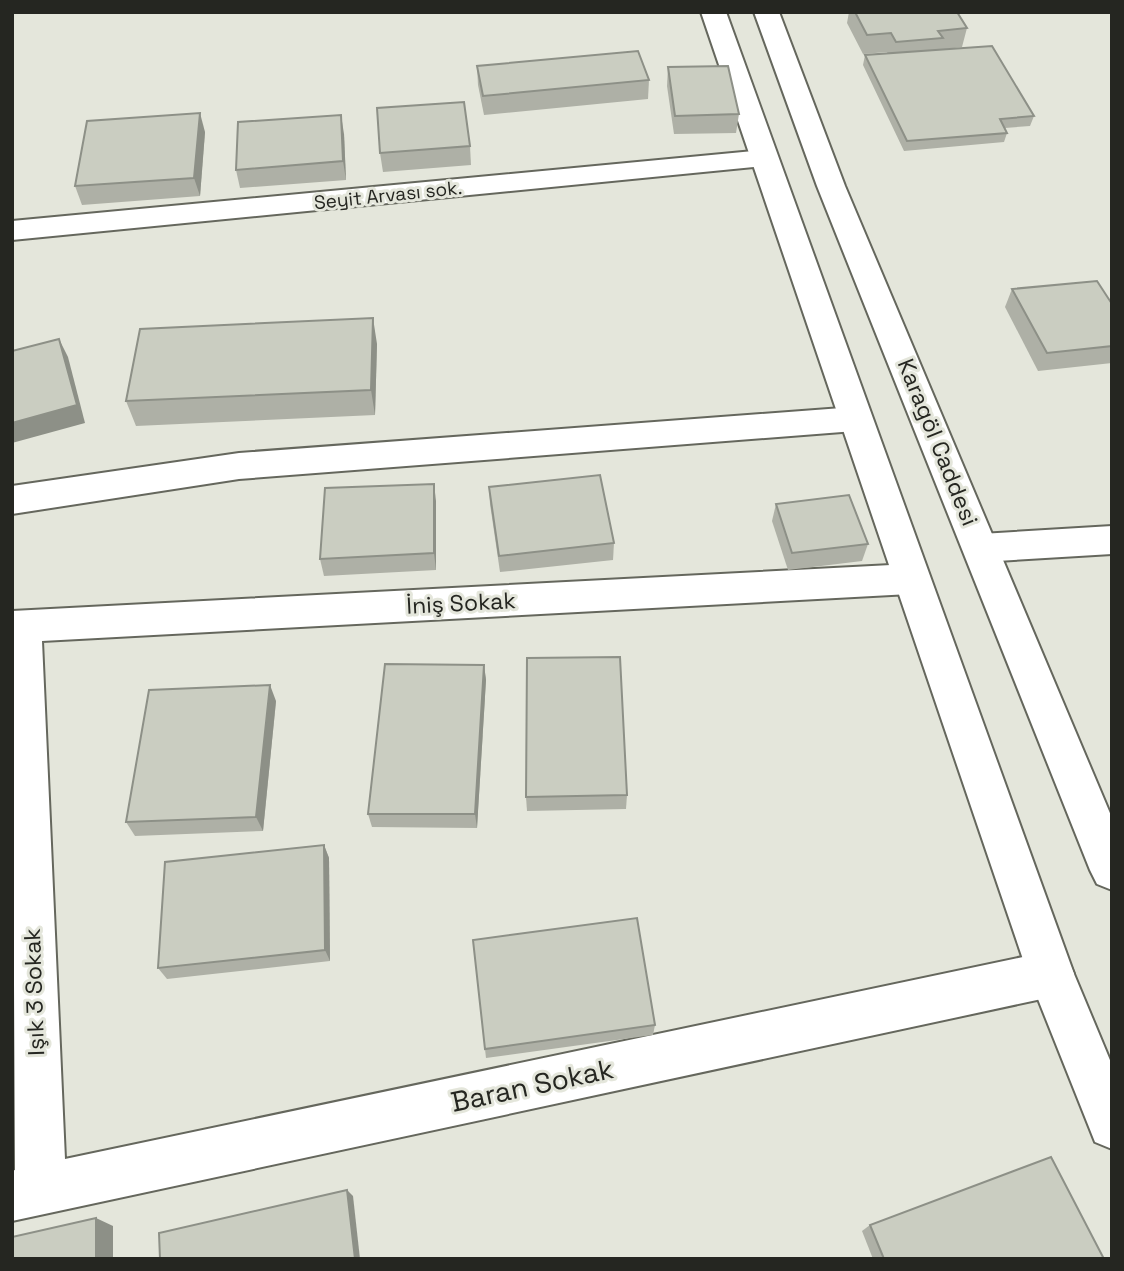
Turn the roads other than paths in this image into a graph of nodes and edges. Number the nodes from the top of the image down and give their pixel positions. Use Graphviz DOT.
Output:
graph roads {
  1 [pos="713,12"];
  2 [pos="766,12"];
  3 [pos="764,159"];
  4 [pos="12,231"];
  5 [pos="855,419"];
  6 [pos="12,500"];
  7 [pos="1112,540"];
  8 [pos="981,548"];
  9 [pos="910,579"];
  10 [pos="17,627"];
  11 [pos="1112,870"];
  12 [pos="22,934"];
  13 [pos="1051,974"];
  14 [pos="1112,1125"];
  15 [pos="27,1193"];
  1 -- 3 [label="street"];
  2 -- 8 [label="street, Karagöl Caddesi"];
  3 -- 4 [label="street, Seyit Arvası sok."];
  3 -- 5 [label="street"];
  5 -- 6 [label="street"];
  5 -- 9 [label="street"];
  7 -- 8 [label="street"];
  8 -- 11 [label="street, Karagöl Caddesi"];
  9 -- 10 [label="street, İniş Sokak"];
  9 -- 13 [label="street"];
  10 -- 12 [label="street, Işık 3 Sokak"];
  12 -- 15 [label="street, Işık 3 Sokak"];
  13 -- 14 [label="street"];
  13 -- 15 [label="street, Baran Sokak"];
}
